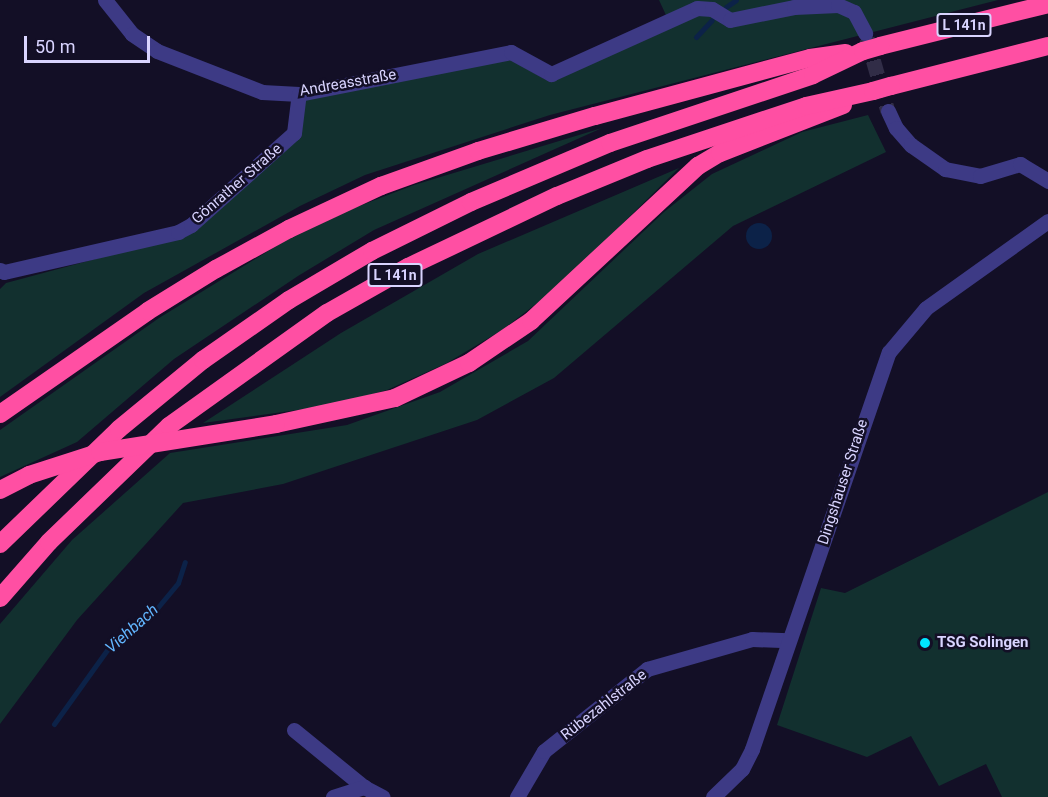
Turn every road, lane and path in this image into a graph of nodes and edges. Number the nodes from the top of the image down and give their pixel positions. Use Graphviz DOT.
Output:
graph roads {
  1 [pos="105,0"];
  2 [pos="1048,4"];
  3 [pos="865,33"];
  4 [pos="1048,46"];
  5 [pos="871,49"];
  6 [pos="873,91"];
  7 [pos="299,94"];
  8 [pos="888,111"];
  9 [pos="1048,181"];
  10 [pos="1048,220"];
  11 [pos="0,270"];
  12 [pos="0,414"];
  13 [pos="0,490"];
  14 [pos="0,544"];
  15 [pos="0,598"];
  16 [pos="788,640"];
  17 [pos="294,730"];
  18 [pos="364,787"];
  19 [pos="333,797"];
  20 [pos="383,797"];
  21 [pos="517,797"];
  22 [pos="713,797"];
  1 -- 7 [label="street, Andreasstraße"];
  2 -- 5 [label="highway, L 141n"];
  3 -- 7 [label="street, Andreasstraße"];
  4 -- 6 [label="highway, L 141n, bridge"];
  5 -- 12 [label="highway"];
  5 -- 14 [label="highway, L 141n"];
  6 -- 13 [label="highway, bridge"];
  6 -- 15 [label="highway, L 141n"];
  7 -- 11 [label="street, Gönrather Straße"];
  8 -- 9 [label="street"];
  10 -- 16 [label="street, Dingshauser Straße"];
  16 -- 21 [label="street, Rübezahlstraße"];
  16 -- 22 [label="street, Dingshauser Straße"];
  17 -- 18 [label="street"];
  18 -- 19 [label="street"];
  18 -- 20 [label="street"];
}
